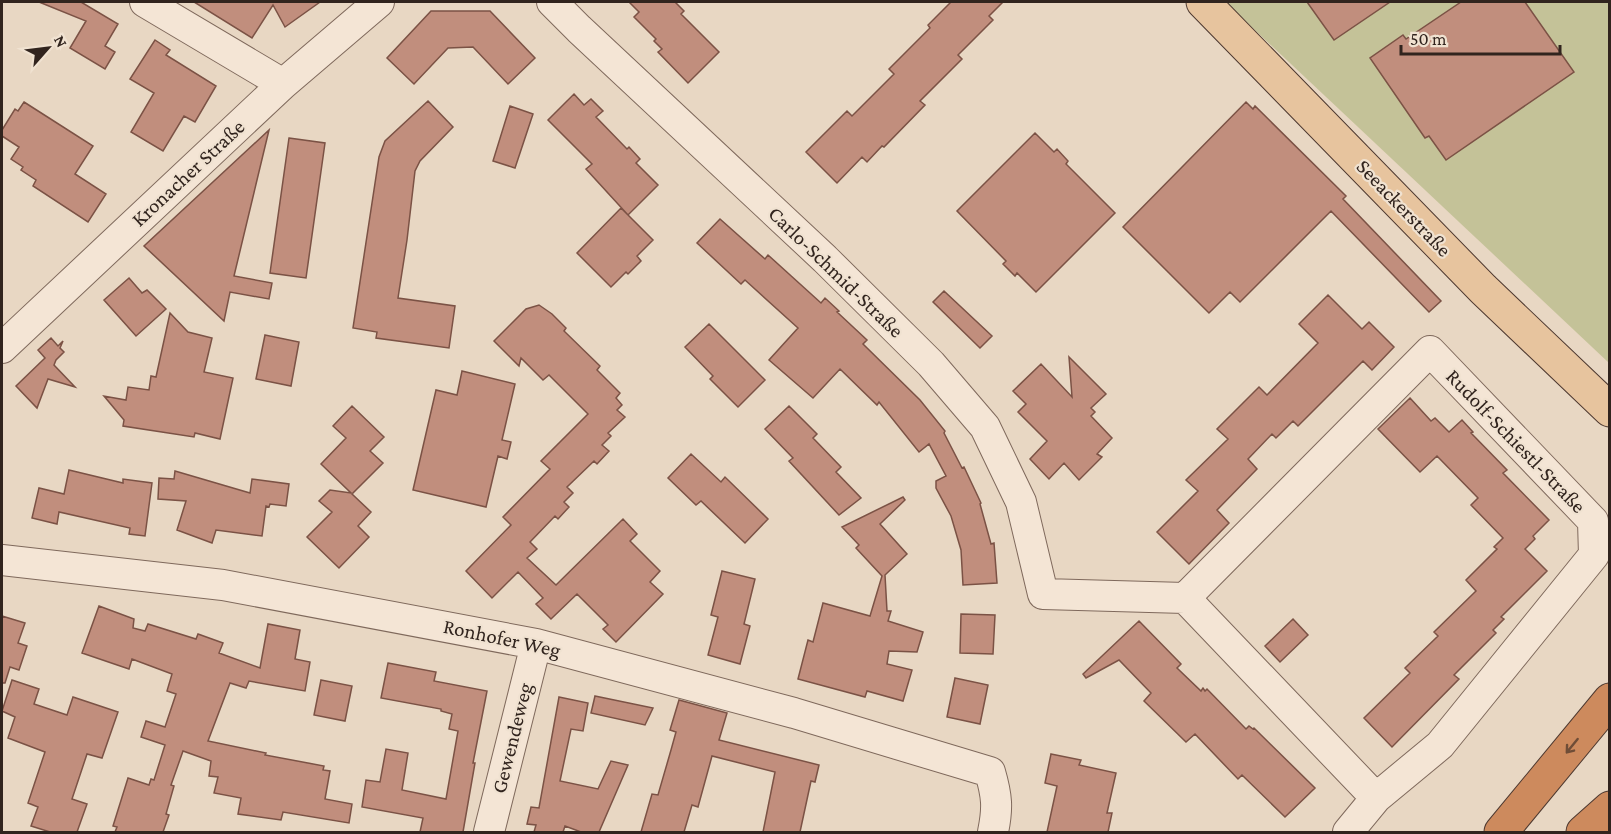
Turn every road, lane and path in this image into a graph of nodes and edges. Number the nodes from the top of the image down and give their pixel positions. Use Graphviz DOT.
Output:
graph roads {
  1 [pos="145,2"];
  2 [pos="379,2"];
  3 [pos="552,2"];
  4 [pos="1203,2"];
  5 [pos="283,84"];
  6 [pos="2,348"];
  7 [pos="1610,410"];
  8 [pos="2,560"];
  9 [pos="1185,598"];
  10 [pos="536,644"];
  11 [pos="1610,700"];
  12 [pos="1376,798"];
  13 [pos="1610,808"];
  14 [pos="489,832"];
  15 [pos="993,832"];
  16 [pos="1348,832"];
  17 [pos="1501,832"];
  18 [pos="1583,832"];
  1 -- 5 [label="street"];
  2 -- 5 [label="street, Kronacher Straße"];
  3 -- 9 [label="street, Carlo-Schmid-Straße"];
  4 -- 7 [label="main road, Seeackerstraße"];
  5 -- 6 [label="street, Kronacher Straße"];
  8 -- 10 [label="street, Ronhofer Weg"];
  9 -- 12 [label="street"];
  9 -- 12 [label="street, Rudolf-Schiestl-Straße"];
  10 -- 14 [label="street, Gewendeweg"];
  10 -- 15 [label="street, Ronhofer Weg"];
  11 -- 17 [label="highway, one-way"];
  12 -- 16 [label="street, Rudolf-Schiestl-Straße"];
  13 -- 18 [label="highway"];
}
